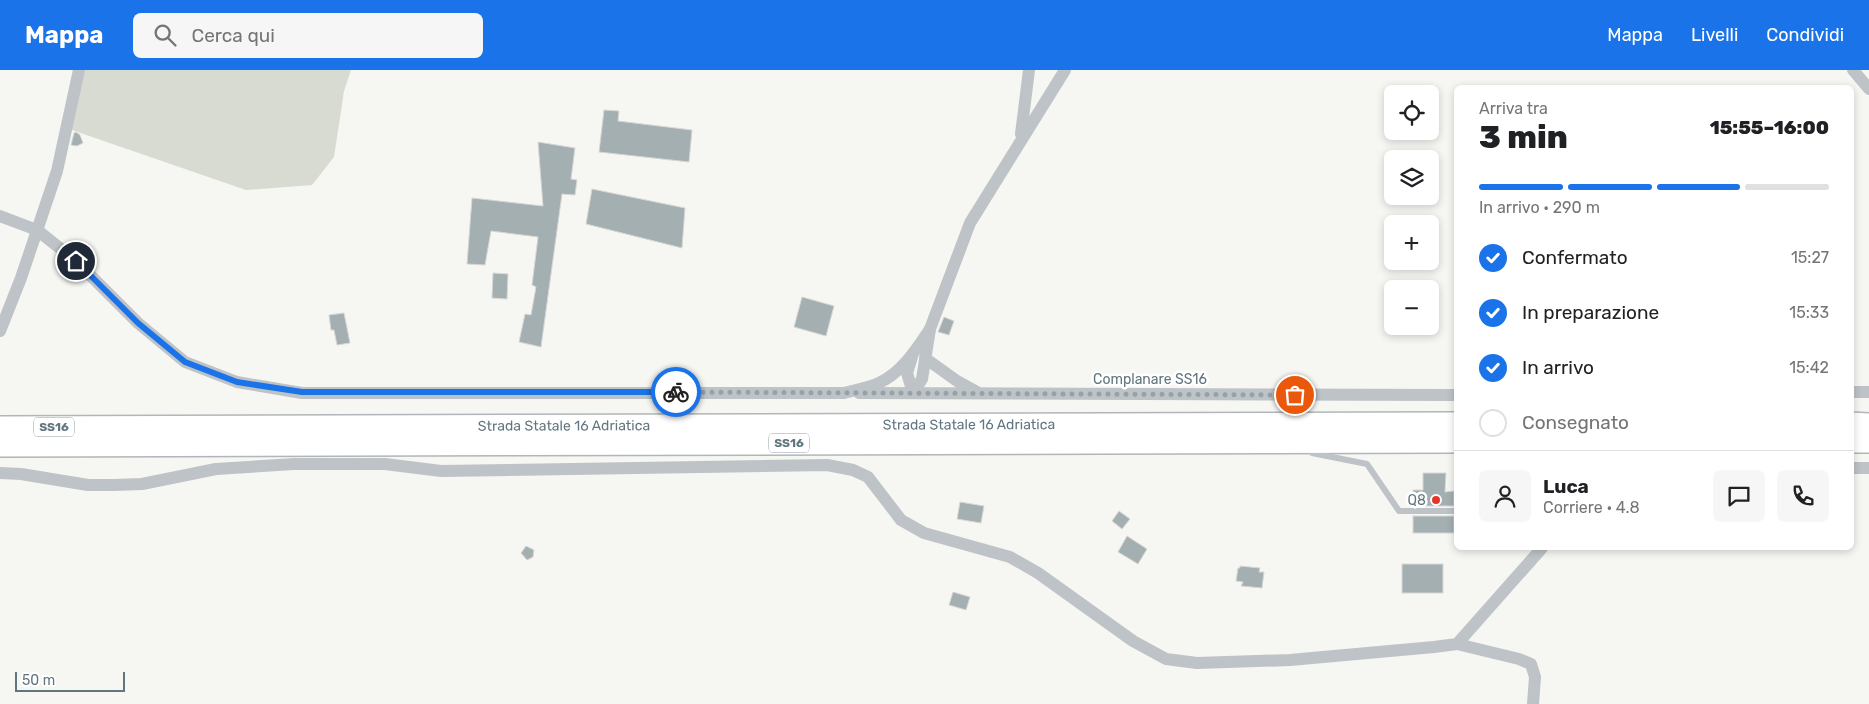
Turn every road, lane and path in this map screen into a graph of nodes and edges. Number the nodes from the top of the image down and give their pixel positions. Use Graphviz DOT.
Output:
graph roads {
  1 [pos="78,70"];
  2 [pos="1029,70"];
  3 [pos="1065,70"];
  4 [pos="1853,70"];
  5 [pos="1869,89"];
  6 [pos="1020,140"];
  7 [pos="0,216"];
  8 [pos="37,230"];
  9 [pos="0,331"];
  10 [pos="919,356"];
  11 [pos="1854,392"];
  12 [pos="1869,392"];
  13 [pos="844,393"];
  14 [pos="914,393"];
  15 [pos="979,393"];
  16 [pos="1454,395"];
  17 [pos="1454,423"];
  18 [pos="1854,423"];
  19 [pos="1869,424"];
  20 [pos="0,427"];
  21 [pos="115,436"];
  22 [pos="1212,442"];
  23 [pos="1454,442"];
  24 [pos="1854,442"];
  25 [pos="1869,442"];
  26 [pos="0,446"];
  27 [pos="1245,451"];
  28 [pos="1301,452"];
  29 [pos="1854,468"];
  30 [pos="1869,468"];
  31 [pos="0,473"];
  32 [pos="1454,511"];
  33 [pos="1540,550"];
  34 [pos="1457,644"];
  35 [pos="1533,704"];
  1 -- 8 [label="street"];
  2 -- 6 [label="street"];
  3 -- 6 [label="street"];
  4 -- 5 [label="street"];
  6 -- 10 [label="street"];
  7 -- 8 [label="street, Complanare SS16"];
  8 -- 9 [label="street"];
  8 -- 13 [label="street, Complanare SS16"];
  10 -- 13 [label="street"];
  10 -- 14 [label="street"];
  10 -- 15 [label="street"];
  11 -- 12 [label="street"];
  13 -- 14 [label="street, Complanare SS16"];
  14 -- 15 [label="street, Complanare SS16"];
  15 -- 16 [label="street, Complanare SS16"];
  17 -- 21 [label="highway, Strada Statale 16 Adriatica / SS16"];
  18 -- 19 [label="highway"];
  20 -- 21 [label="highway, Strada Statale 16 Adriatica / SS16"];
  21 -- 22 [label="highway, Strada Statale 16 Adriatica / SS16"];
  21 -- 26 [label="highway, Strada Statale 16 Adriatica / SS16"];
  22 -- 23 [label="highway, Strada Statale 16 Adriatica / SS16"];
  22 -- 27 [label="lane"];
  24 -- 25 [label="highway"];
  28 -- 32 [label="lane"];
  29 -- 30 [label="street"];
  31 -- 34 [label="street"];
  33 -- 34 [label="street"];
  34 -- 35 [label="street"];
}
